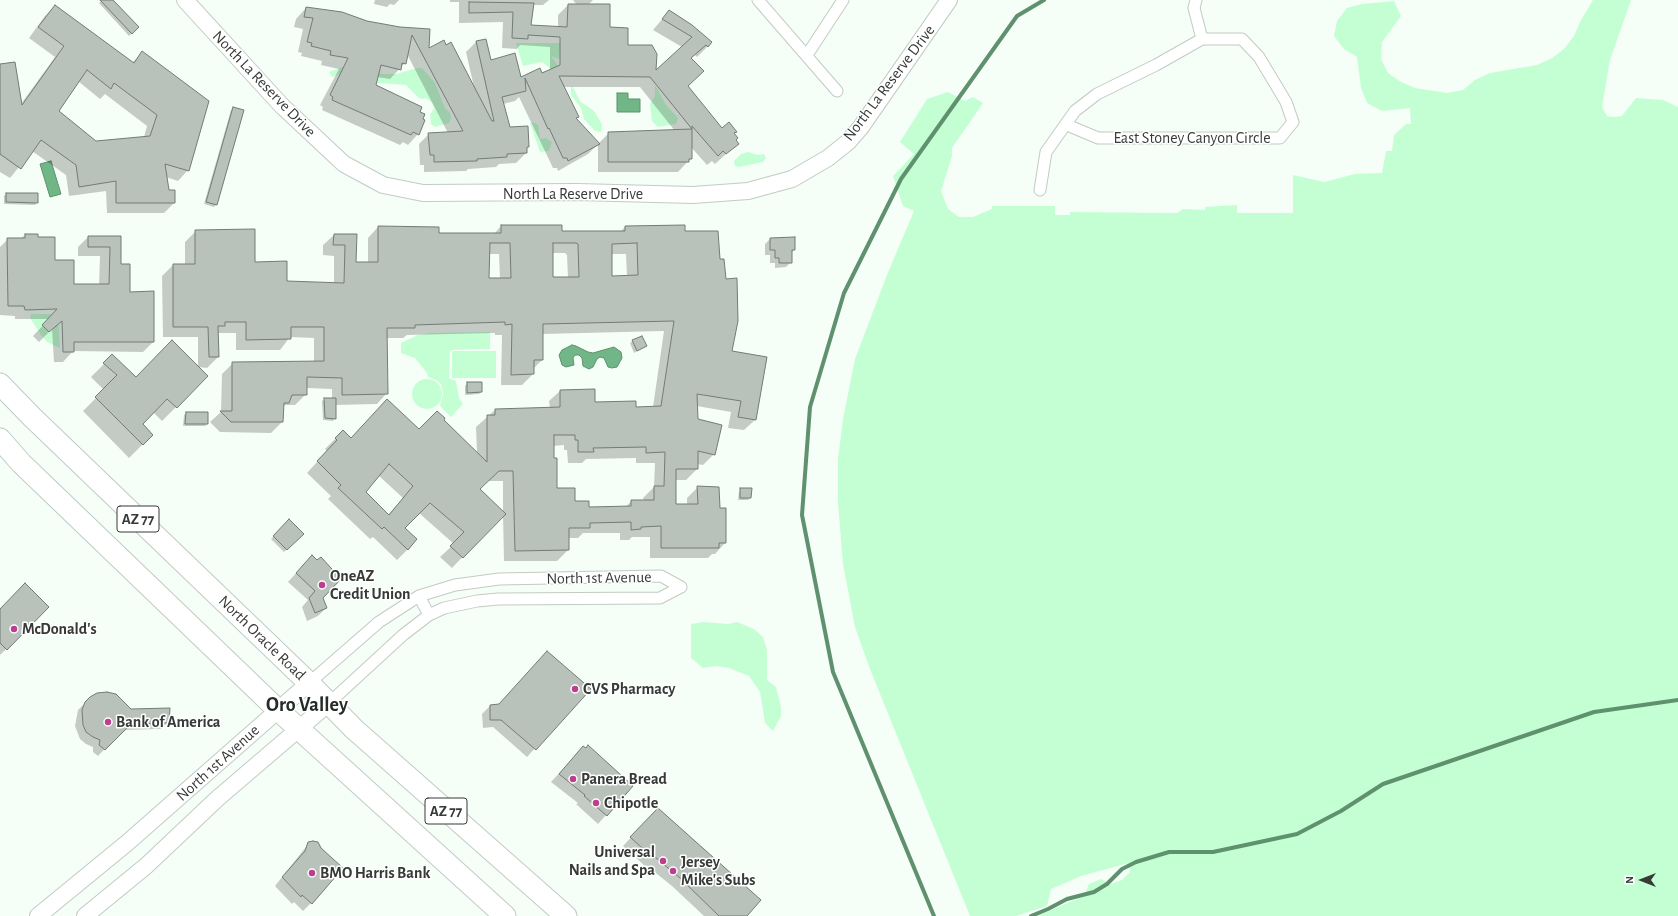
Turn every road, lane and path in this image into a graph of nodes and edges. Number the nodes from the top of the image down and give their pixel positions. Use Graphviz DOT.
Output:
graph roads {
  1 [pos="185,0"];
  2 [pos="758,0"];
  3 [pos="843,0"];
  4 [pos="949,0"];
  5 [pos="1196,0"];
  6 [pos="1202,39"];
  7 [pos="806,55"];
  8 [pos="837,90"];
  9 [pos="1067,125"];
  10 [pos="1040,190"];
  11 [pos="0,384"];
  12 [pos="0,439"];
  13 [pos="419,596"];
  14 [pos="429,615"];
  15 [pos="309,683"];
  16 [pos="329,703"];
  17 [pos="278,710"];
  18 [pos="300,729"];
  19 [pos="38,916"];
  20 [pos="85,916"];
  21 [pos="505,916"];
  22 [pos="566,916"];
  1 -- 4 [label="street, North La Reserve Drive"];
  2 -- 7 [label="street"];
  3 -- 7 [label="street"];
  5 -- 6 [label="street"];
  6 -- 9 [label="street, East Stoney Canyon Circle"];
  6 -- 9 [label="street, East Stoney Canyon Circle"];
  7 -- 8 [label="street"];
  9 -- 10 [label="street, East Stoney Canyon Circle"];
  11 -- 15 [label="highway, North Oracle Road / AZ 77"];
  12 -- 17 [label="highway, AZ 77"];
  13 -- 14 [label="street"];
  13 -- 14 [label="street, North 1st Avenue"];
  13 -- 15 [label="street, North 1st Avenue"];
  14 -- 16 [label="street, North 1st Avenue"];
  15 -- 16 [label="highway, North Oracle Road / AZ 77"];
  15 -- 17 [label="street, North 1st Avenue"];
  16 -- 18 [label="street, North 1st Avenue"];
  16 -- 22 [label="highway, North Oracle Road / AZ 77"];
  17 -- 18 [label="highway, AZ 77"];
  17 -- 19 [label="street, North 1st Avenue"];
  18 -- 20 [label="street, North 1st Avenue"];
  18 -- 21 [label="highway, AZ 77"];
}
